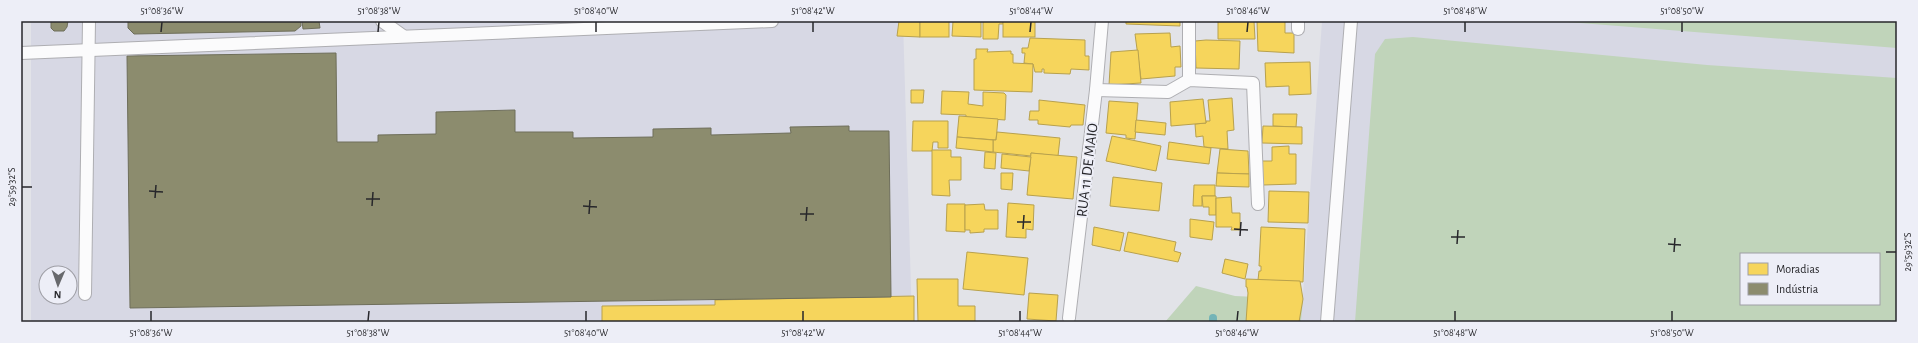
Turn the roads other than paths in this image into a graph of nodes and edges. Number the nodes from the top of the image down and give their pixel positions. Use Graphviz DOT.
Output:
graph roads {
  1 [pos="89,21"];
  2 [pos="382,21"];
  3 [pos="772,21"];
  4 [pos="1102,21"];
  5 [pos="1189,21"];
  6 [pos="1351,21"];
  7 [pos="403,36"];
  8 [pos="90,50"];
  9 [pos="21,53"];
  10 [pos="1189,80"];
  11 [pos="1096,90"];
  12 [pos="1258,204"];
  13 [pos="85,294"];
  14 [pos="1069,318"];
  15 [pos="1327,322"];
  1 -- 8 [label="lane"];
  2 -- 7 [label="lane"];
  3 -- 7 [label="lane"];
  4 -- 11 [label="lane, RUA 11 DE MAIO"];
  5 -- 10 [label="lane"];
  6 -- 15 [label="lane"];
  7 -- 8 [label="lane"];
  8 -- 9 [label="lane"];
  8 -- 13 [label="lane"];
  10 -- 11 [label="lane"];
  10 -- 12 [label="lane"];
  11 -- 14 [label="lane, RUA 11 DE MAIO"];
}
